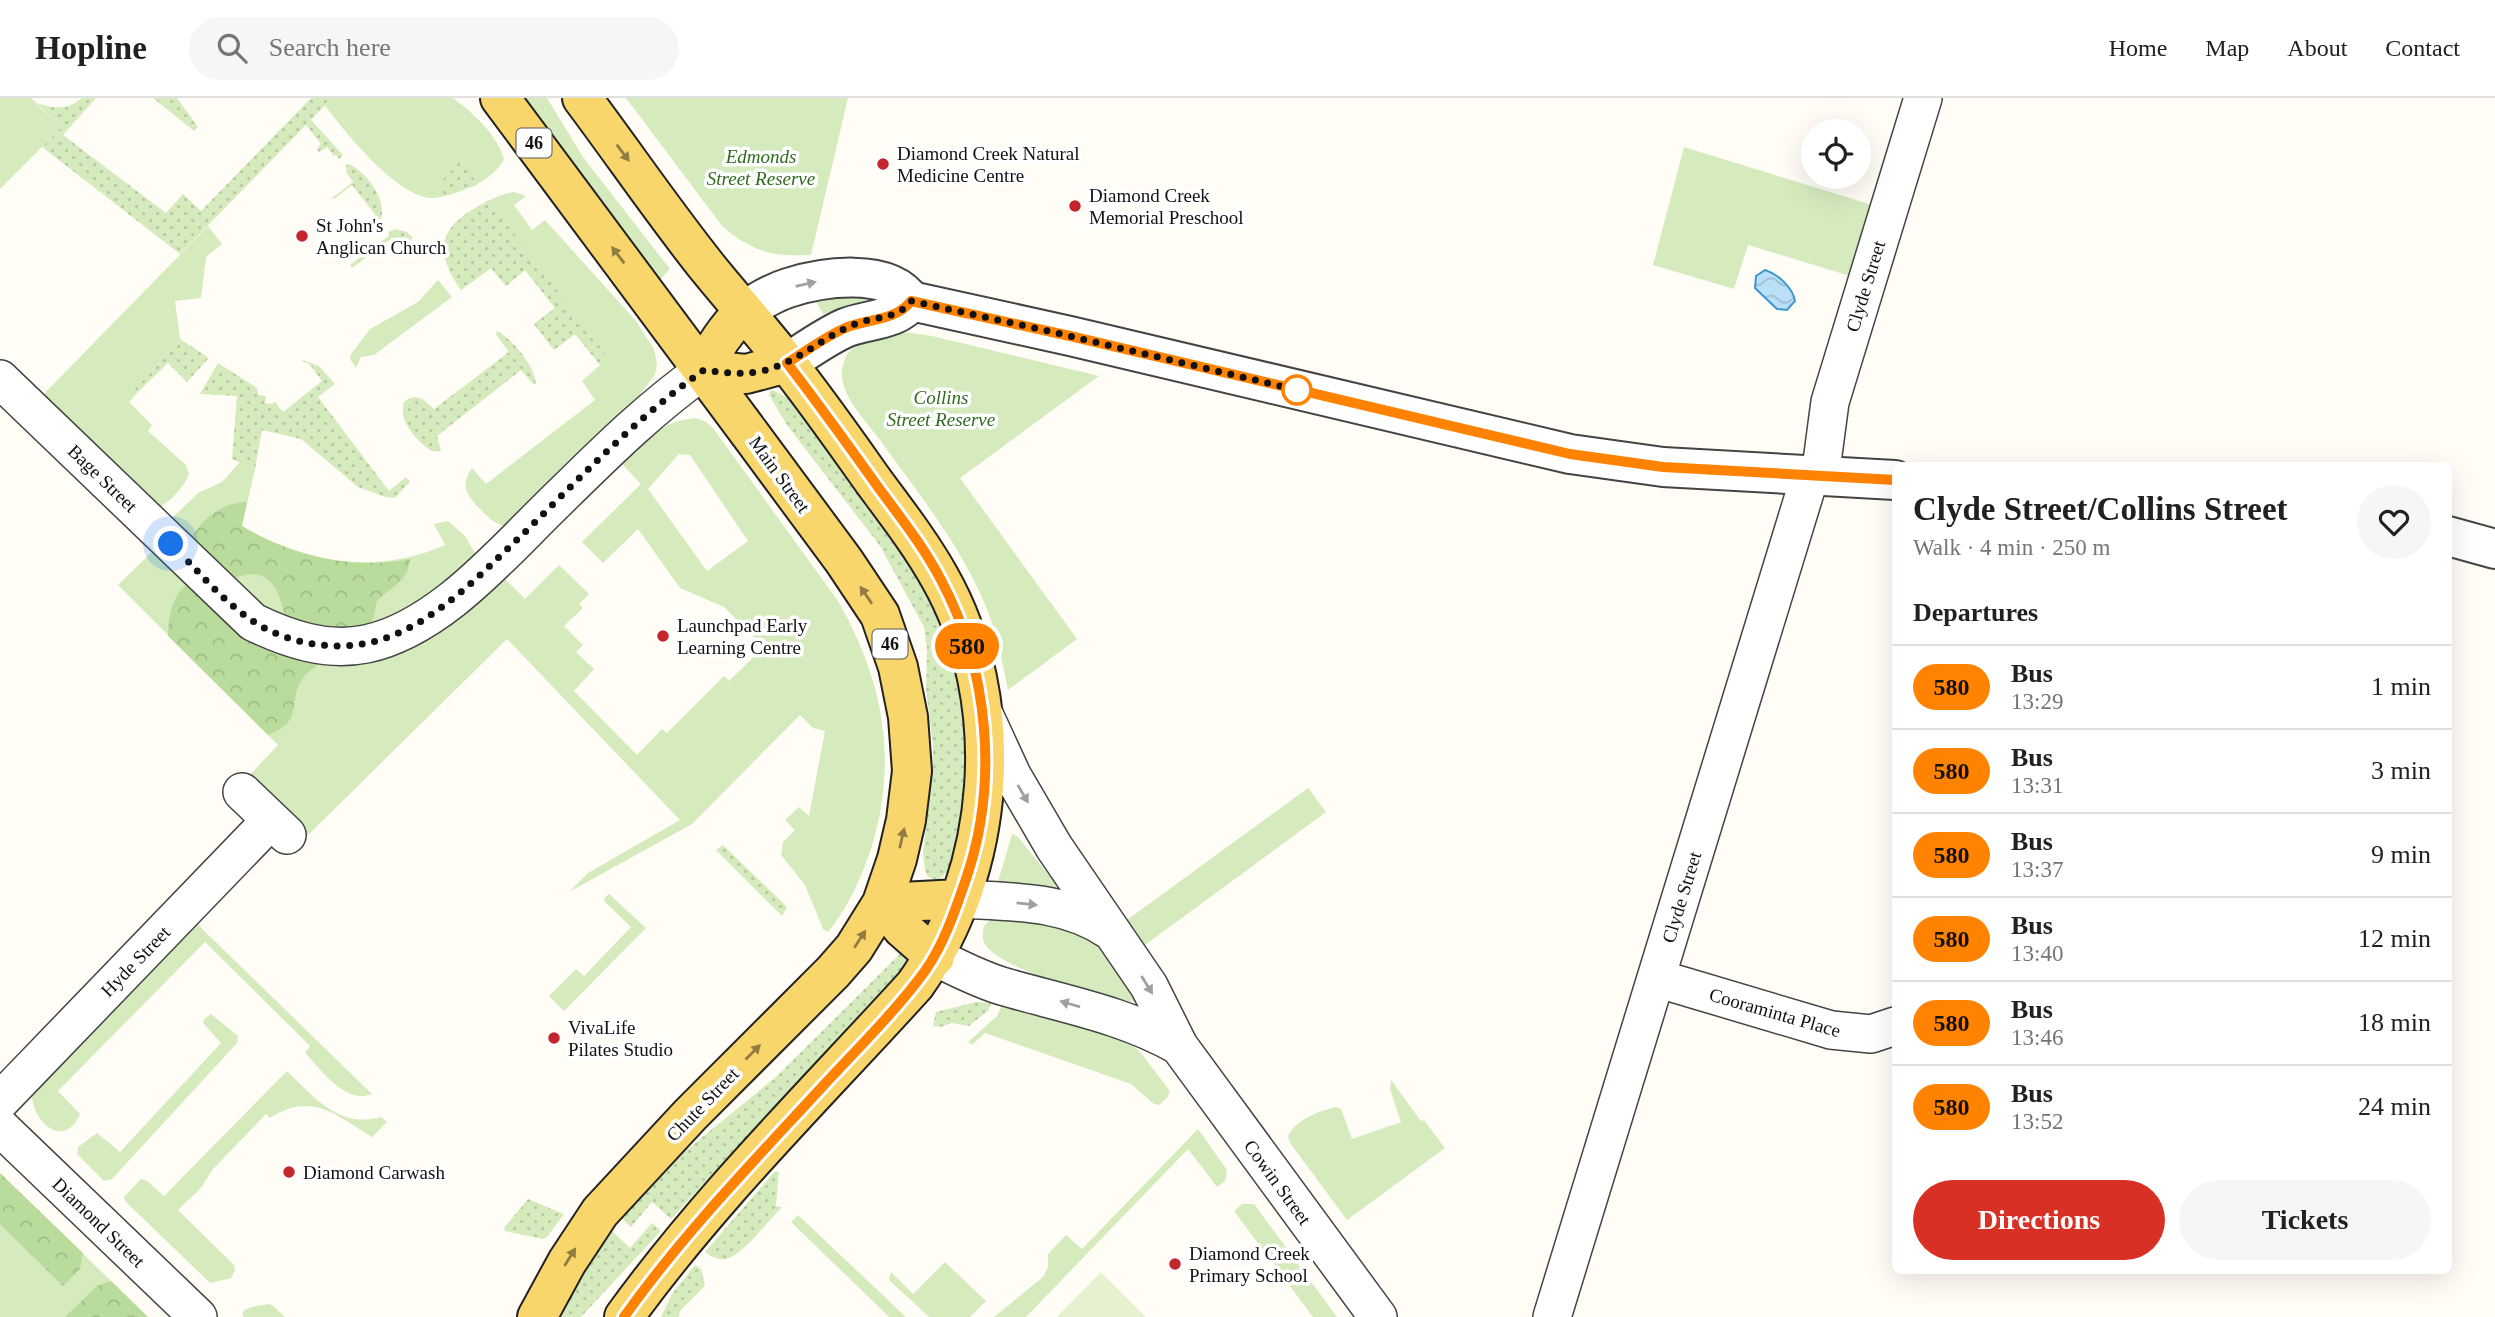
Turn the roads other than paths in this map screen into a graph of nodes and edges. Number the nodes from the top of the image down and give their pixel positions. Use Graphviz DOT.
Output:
graph roads {
  1 [pos="500,98"];
  2 [pos="582,98"];
  3 [pos="1923,98"];
  4 [pos="911,301"];
  5 [pos="744,311"];
  6 [pos="787,363"];
  7 [pos="704,370"];
  8 [pos="0,379"];
  9 [pos="1815,477"];
  10 [pos="1892,480"];
  11 [pos="2452,537"];
  12 [pos="2495,548"];
  13 [pos="982,711"];
  14 [pos="242,792"];
  15 [pos="959,899"];
  16 [pos="882,903"];
  17 [pos="1112,932"];
  18 [pos="935,957"];
  19 [pos="1656,978"];
  20 [pos="1892,1027"];
  21 [pos="1179,1046"];
  22 [pos="0,1101"];
  23 [pos="0,1127"];
  24 [pos="198,1317"];
  25 [pos="537,1317"];
  26 [pos="624,1317"];
  27 [pos="1378,1317"];
  28 [pos="1552,1317"];
  7 -- 1 [label="main road, Main Street / 46, one-way"];
  2 -- 5 [label="main road, one-way"];
  3 -- 9 [label="street, Clyde Street"];
  5 -- 4 [label="street, one-way"];
  4 -- 6 [label="street"];
  4 -- 9 [label="street"];
  5 -- 6 [label="main road"];
  5 -- 7 [label="main road"];
  6 -- 7 [label="main road"];
  6 -- 13 [label="main road"];
  7 -- 8 [label="street, Bage Street"];
  16 -- 7 [label="main road, Main Street / 46, one-way"];
  9 -- 10 [label="street"];
  9 -- 19 [label="street, Clyde Street"];
  11 -- 12 [label="street"];
  13 -- 15 [label="main road"];
  13 -- 17 [label="street, Cowin Street, one-way"];
  14 -- 22 [label="street, Hyde Street"];
  15 -- 16 [label="main road"];
  15 -- 17 [label="street, Cowin Street, one-way"];
  15 -- 18 [label="main road"];
  16 -- 18 [label="main road"];
  25 -- 16 [label="main road, Chute Street / 46, one-way"];
  17 -- 21 [label="street, Cowin Street, one-way"];
  21 -- 18 [label="street, Cowin Street, one-way"];
  18 -- 26 [label="main road"];
  19 -- 20 [label="street, Cooraminta Place"];
  19 -- 28 [label="street, Clyde Street"];
  21 -- 27 [label="street, Cowin Street"];
  23 -- 24 [label="street, Diamond Street"];
}
